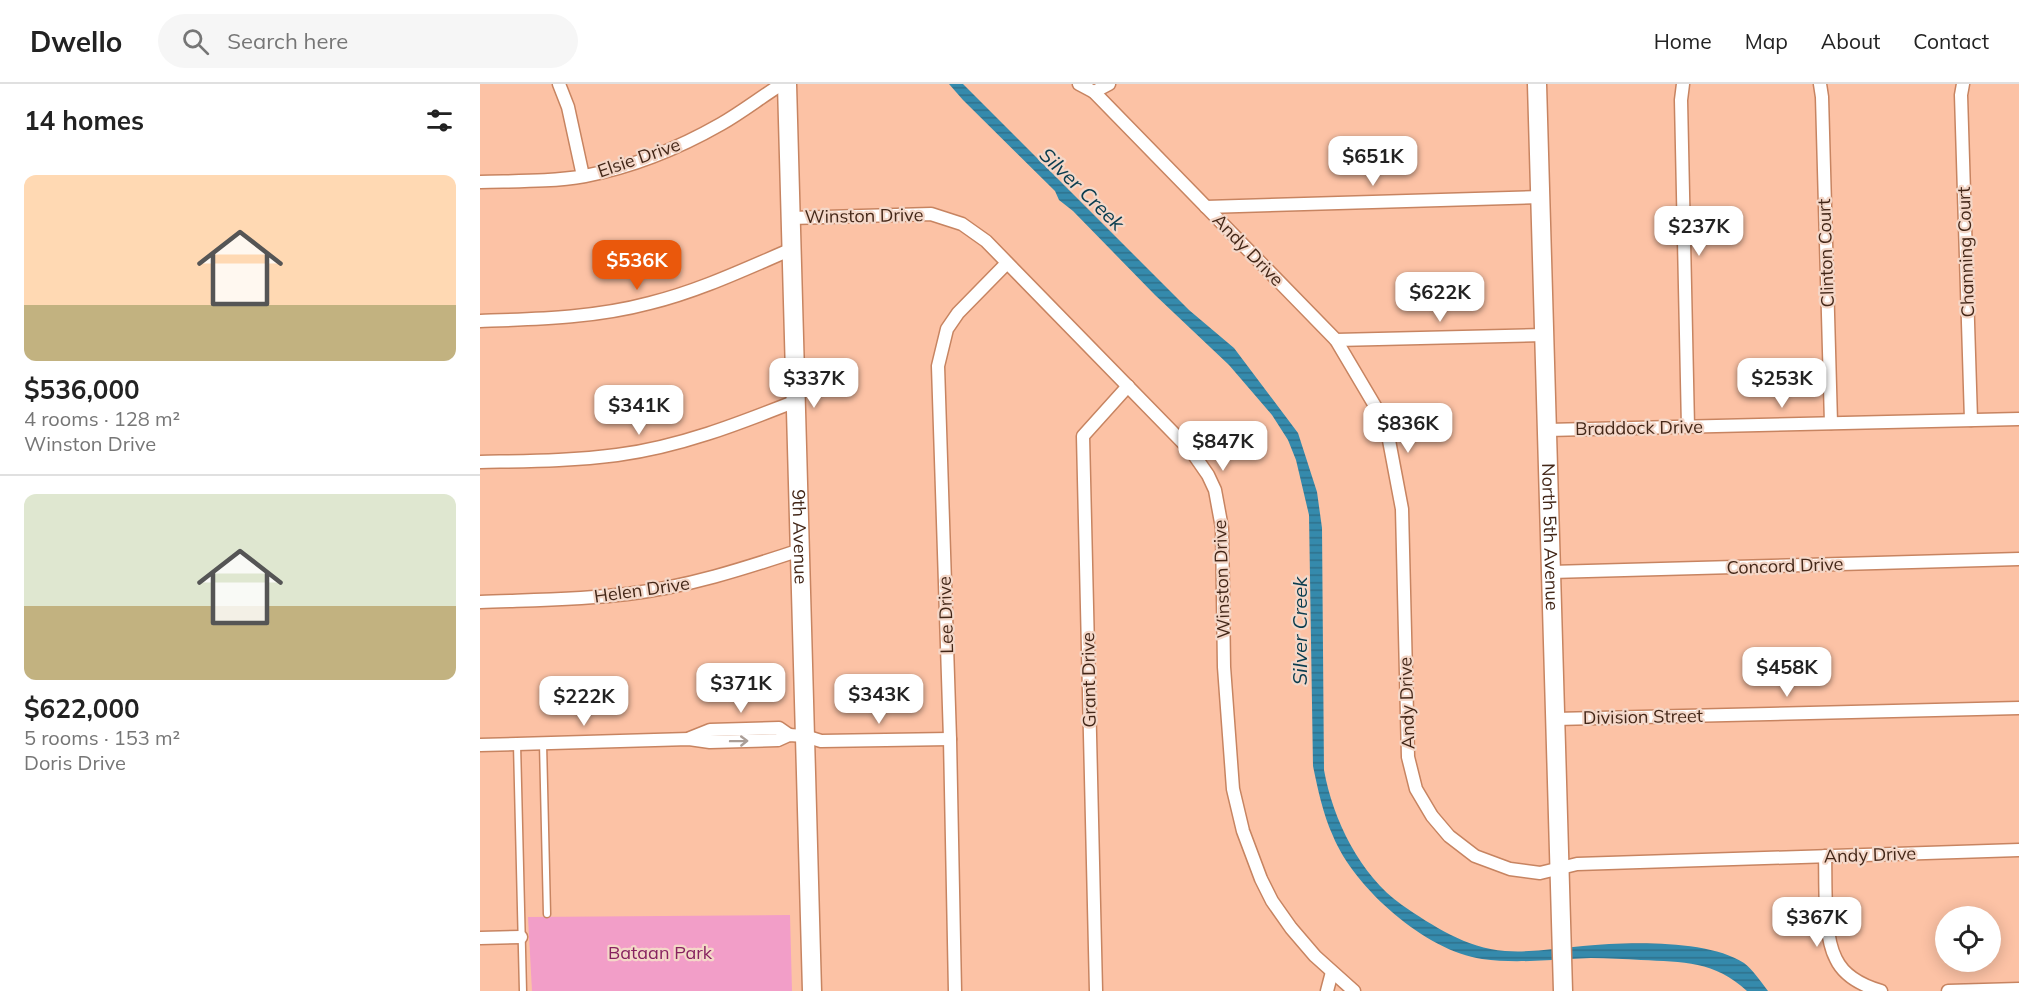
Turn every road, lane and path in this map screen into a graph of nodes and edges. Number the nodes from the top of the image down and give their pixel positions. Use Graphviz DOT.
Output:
graph roads {
  1 [pos="559,84"];
  2 [pos="782,84"];
  3 [pos="787,84"];
  4 [pos="1079,84"];
  5 [pos="1108,84"];
  6 [pos="1537,84"];
  7 [pos="1683,84"];
  8 [pos="1820,84"];
  9 [pos="1963,84"];
  10 [pos="763,89"];
  11 [pos="1094,92"];
  12 [pos="583,176"];
  13 [pos="480,182"];
  14 [pos="1540,197"];
  15 [pos="1206,207"];
  16 [pos="791,218"];
  17 [pos="792,249"];
  18 [pos="1007,263"];
  19 [pos="480,321"];
  20 [pos="1544,335"];
  21 [pos="1336,340"];
  22 [pos="1128,386"];
  23 [pos="796,401"];
  24 [pos="2019,418"];
  25 [pos="1971,420"];
  26 [pos="1831,423"];
  27 [pos="1688,427"];
  28 [pos="1546,430"];
  29 [pos="480,462"];
  30 [pos="800,550"];
  31 [pos="2019,559"];
  32 [pos="1551,572"];
  33 [pos="480,602"];
  34 [pos="2019,708"];
  35 [pos="1555,719"];
  36 [pos="797,736"];
  37 [pos="950,739"];
  38 [pos="543,743"];
  39 [pos="517,744"];
  40 [pos="480,745"];
  41 [pos="2019,850"];
  42 [pos="1825,856"];
  43 [pos="1559,868"];
  44 [pos="547,914"];
  45 [pos="521,937"];
  46 [pos="480,938"];
  47 [pos="1332,972"];
  48 [pos="2019,989"];
  49 [pos="523,991"];
  50 [pos="812,991"];
  51 [pos="955,991"];
  52 [pos="1096,991"];
  53 [pos="1327,991"];
  54 [pos="1354,991"];
  55 [pos="1563,991"];
  56 [pos="1881,991"];
  57 [pos="1948,991"];
  1 -- 12 [label="street"];
  2 -- 10 [label="street, Elsie Drive"];
  3 -- 16 [label="street, 9th Avenue"];
  4 -- 11 [label="street"];
  5 -- 11 [label="street"];
  6 -- 14 [label="street, North 5th Avenue"];
  7 -- 27 [label="street"];
  8 -- 26 [label="street, Clinton Court"];
  9 -- 25 [label="street, Channing Court"];
  10 -- 12 [label="street, Elsie Drive"];
  11 -- 15 [label="street, Andy Drive"];
  12 -- 13 [label="street, Elsie Drive"];
  14 -- 15 [label="street"];
  14 -- 20 [label="street, North 5th Avenue"];
  15 -- 21 [label="street, Andy Drive"];
  16 -- 17 [label="street, 9th Avenue"];
  16 -- 18 [label="street, Winston Drive"];
  17 -- 19 [label="street, Winston Drive"];
  17 -- 23 [label="street, 9th Avenue"];
  18 -- 22 [label="street, Winston Drive"];
  18 -- 37 [label="street, Lee Drive"];
  20 -- 21 [label="street"];
  20 -- 28 [label="street, North 5th Avenue"];
  21 -- 43 [label="street, Andy Drive"];
  22 -- 47 [label="street, Winston Drive"];
  22 -- 52 [label="street, Grant Drive"];
  23 -- 29 [label="street"];
  23 -- 30 [label="street, 9th Avenue"];
  24 -- 25 [label="street, Braddock Drive"];
  25 -- 26 [label="street, Braddock Drive"];
  26 -- 27 [label="street, Braddock Drive"];
  27 -- 28 [label="street, Braddock Drive"];
  28 -- 32 [label="street, North 5th Avenue"];
  30 -- 33 [label="street, Helen Drive"];
  30 -- 36 [label="street, 9th Avenue"];
  31 -- 32 [label="street, Concord Drive"];
  32 -- 35 [label="street, North 5th Avenue"];
  34 -- 35 [label="street, Division Street"];
  35 -- 43 [label="street, North 5th Avenue"];
  36 -- 37 [label="street"];
  36 -- 38 [label="street"];
  36 -- 50 [label="street, 9th Avenue"];
  37 -- 51 [label="street, Lee Drive"];
  38 -- 39 [label="street"];
  38 -- 44 [label="lane"];
  39 -- 40 [label="street"];
  39 -- 45 [label="lane"];
  41 -- 42 [label="street, Andy Drive"];
  42 -- 43 [label="street, Andy Drive"];
  42 -- 56 [label="street"];
  43 -- 55 [label="street, North 5th Avenue"];
  45 -- 46 [label="street"];
  45 -- 49 [label="lane"];
  47 -- 53 [label="street"];
  47 -- 54 [label="street, Winston Drive"];
  48 -- 57 [label="street"];
}
